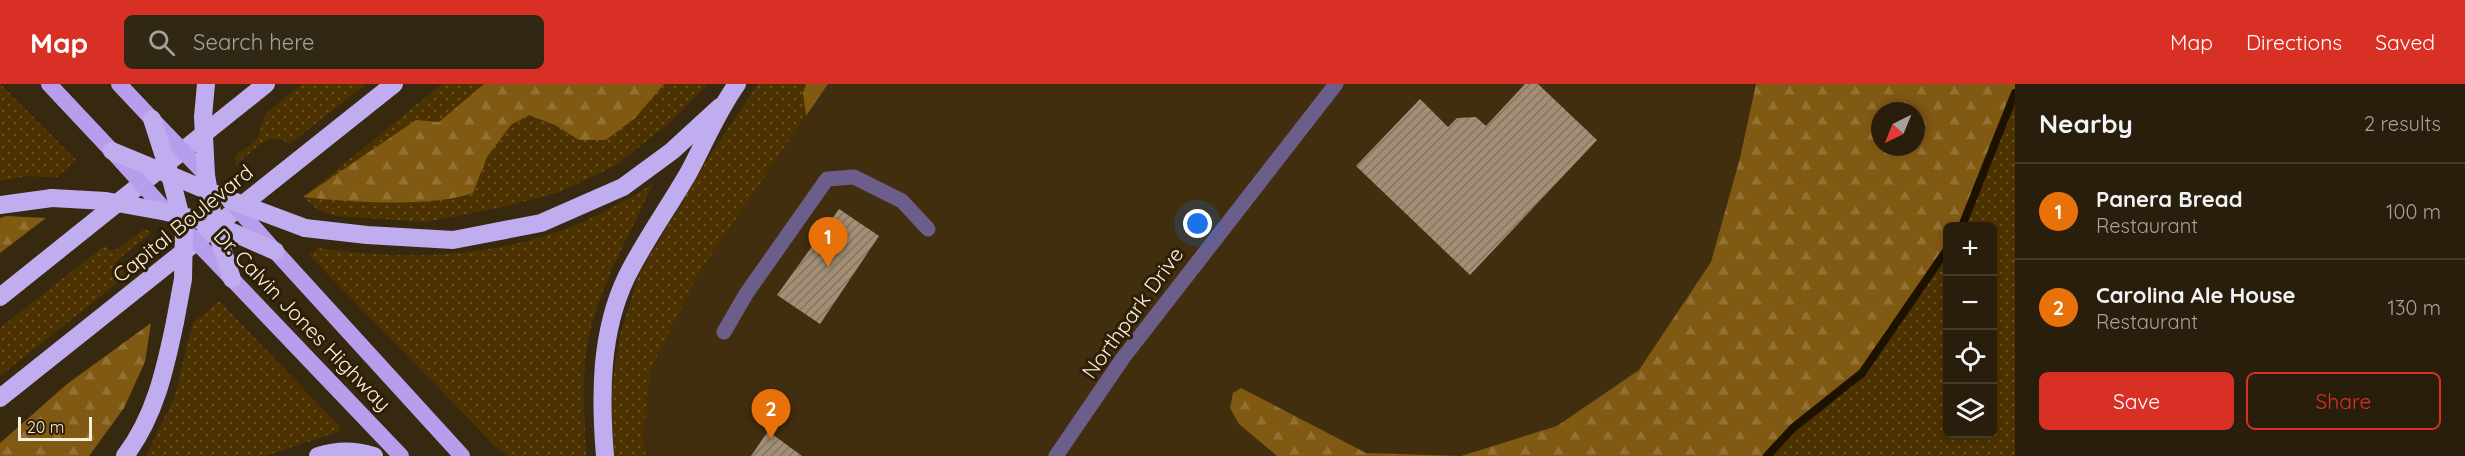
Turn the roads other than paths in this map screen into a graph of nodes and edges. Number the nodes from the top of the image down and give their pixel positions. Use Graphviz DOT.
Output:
graph roads {
  1 [pos="49,84"];
  2 [pos="119,84"];
  3 [pos="206,84"];
  4 [pos="266,84"];
  5 [pos="394,84"];
  6 [pos="737,84"];
  7 [pos="1336,84"];
  8 [pos="720,107"];
  9 [pos="152,119"];
  10 [pos="112,151"];
  11 [pos="170,175"];
  12 [pos="207,183"];
  13 [pos="230,200"];
  14 [pos="0,205"];
  15 [pos="177,219"];
  16 [pos="214,224"];
  17 [pos="928,229"];
  18 [pos="275,251"];
  19 [pos="232,279"];
  20 [pos="0,297"];
  21 [pos="724,332"];
  22 [pos="0,398"];
  23 [pos="125,456"];
  24 [pos="318,456"];
  25 [pos="374,456"];
  26 [pos="400,456"];
  27 [pos="462,456"];
  28 [pos="605,456"];
  29 [pos="1056,456"];
  1 -- 10 [label="highway, Dr. Calvin Jones Highway"];
  2 -- 9 [label="highway"];
  3 -- 12 [label="highway, bridge"];
  4 -- 20 [label="highway"];
  5 -- 22 [label="highway, Capital Boulevard"];
  6 -- 8 [label="highway"];
  7 -- 29 [label="street, Northpark Drive"];
  8 -- 13 [label="highway, bridge"];
  8 -- 28 [label="highway"];
  9 -- 11 [label="highway, bridge"];
  9 -- 12 [label="highway, bridge"];
  10 -- 11 [label="highway, bridge"];
  10 -- 15 [label="highway, Dr. Calvin Jones Highway, bridge"];
  11 -- 12 [label="highway"];
  11 -- 15 [label="highway"];
  12 -- 13 [label="highway"];
  12 -- 16 [label="highway"];
  13 -- 18 [label="highway, Dr. Calvin Jones Highway, bridge"];
  14 -- 15 [label="highway, bridge"];
  15 -- 16 [label="highway"];
  15 -- 19 [label="highway, Dr. Calvin Jones Highway, bridge"];
  15 -- 23 [label="highway, bridge"];
  16 -- 18 [label="highway, bridge"];
  16 -- 19 [label="highway, bridge"];
  17 -- 21 [label="street"];
  18 -- 27 [label="highway, Dr. Calvin Jones Highway"];
  19 -- 26 [label="highway, Dr. Calvin Jones Highway"];
  24 -- 25 [label="highway"];
}
